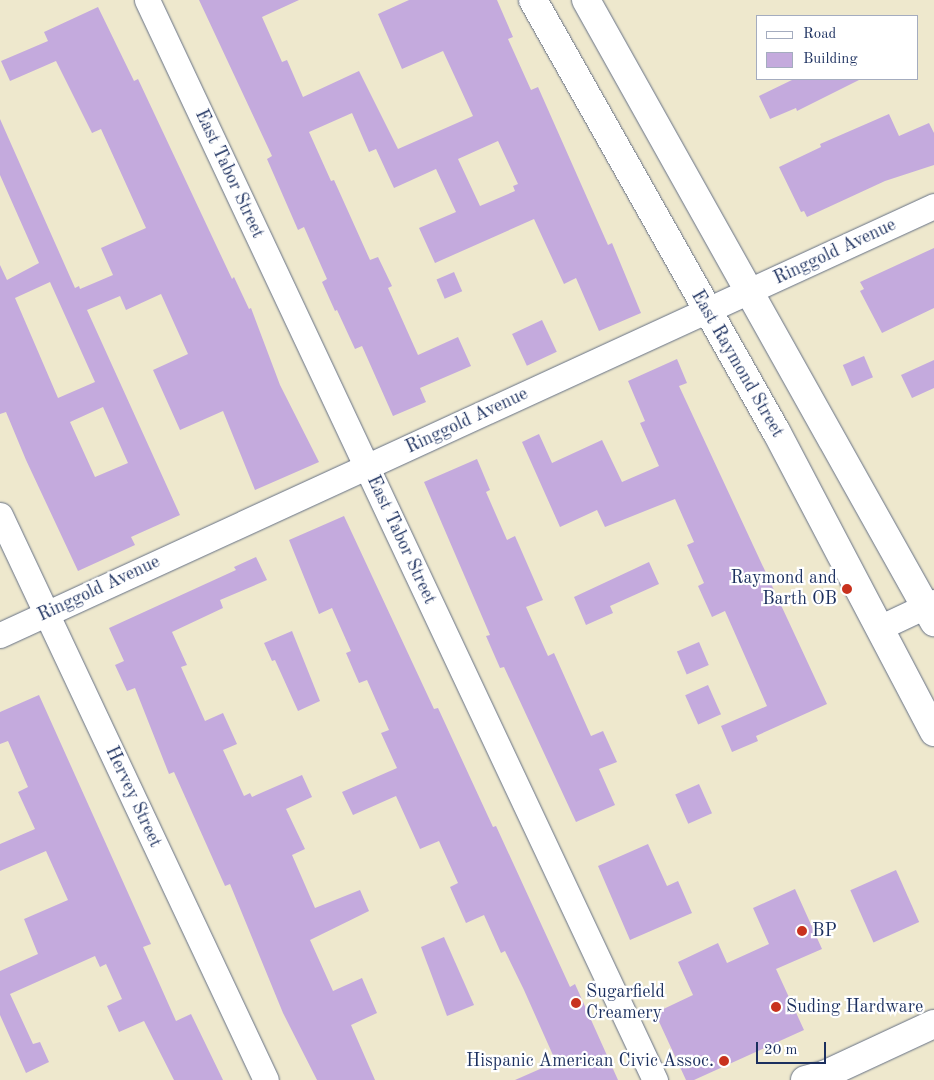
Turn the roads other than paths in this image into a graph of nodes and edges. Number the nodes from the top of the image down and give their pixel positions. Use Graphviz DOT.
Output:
graph roads {
  1 [pos="147,0"];
  2 [pos="533,0"];
  3 [pos="586,0"];
  4 [pos="934,206"];
  5 [pos="750,291"];
  6 [pos="707,311"];
  7 [pos="367,467"];
  8 [pos="0,515"];
  9 [pos="931,610"];
  10 [pos="46,613"];
  11 [pos="879,628"];
  12 [pos="0,634"];
  13 [pos="934,732"];
  14 [pos="934,1024"];
  15 [pos="266,1080"];
  16 [pos="655,1080"];
  17 [pos="805,1080"];
  1 -- 7 [label="street, East Tabor Street"];
  2 -- 6 [label="main road, East Raymond Street"];
  3 -- 5 [label="main road"];
  4 -- 5 [label="street, Ringgold Avenue"];
  5 -- 6 [label="street, Ringgold Avenue"];
  5 -- 9 [label="main road"];
  6 -- 7 [label="street, Ringgold Avenue"];
  6 -- 11 [label="main road, East Raymond Street"];
  7 -- 10 [label="street, Ringgold Avenue"];
  7 -- 16 [label="street, East Tabor Street"];
  8 -- 10 [label="street, Hervey Street"];
  9 -- 11 [label="street"];
  10 -- 12 [label="street, Ringgold Avenue"];
  10 -- 15 [label="street, Hervey Street"];
  11 -- 13 [label="main road, East Raymond Street"];
  14 -- 17 [label="main road"];
}
